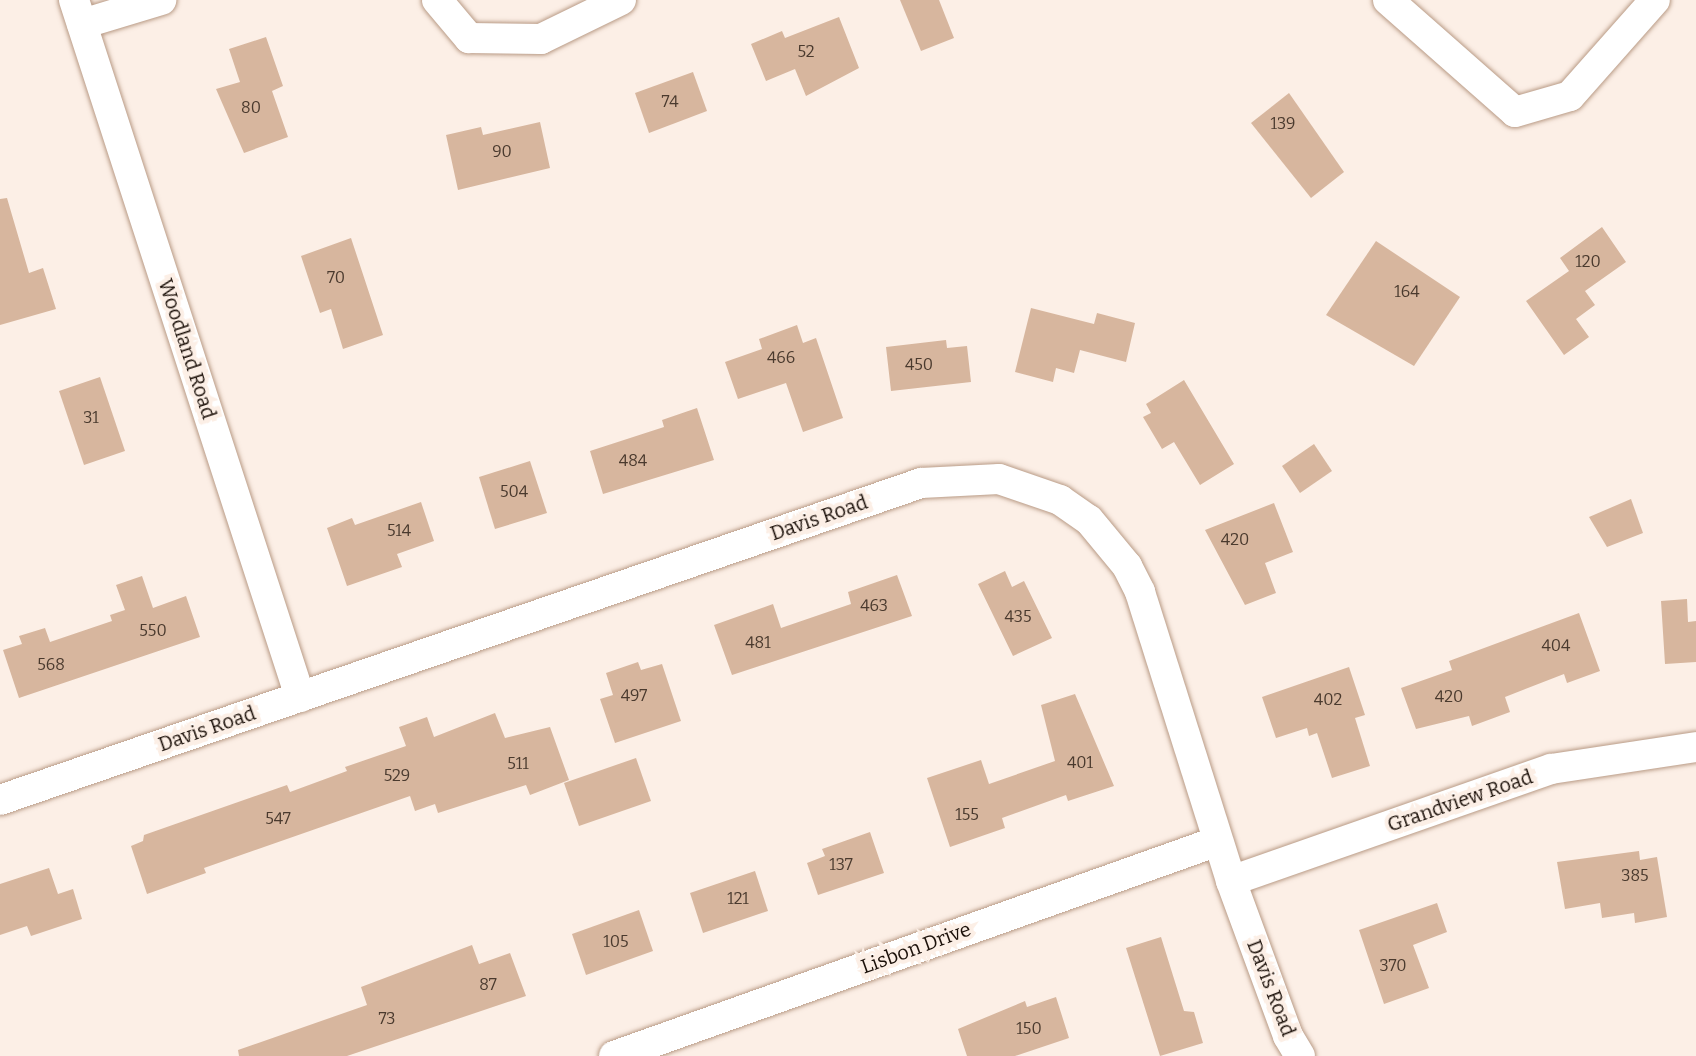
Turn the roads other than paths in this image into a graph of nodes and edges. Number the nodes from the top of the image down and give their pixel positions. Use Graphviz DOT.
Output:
graph roads {
  1 [pos="161,0"];
  2 [pos="437,0"];
  3 [pos="621,0"];
  4 [pos="1388,0"];
  5 [pos="1655,0"];
  6 [pos="78,12"];
  7 [pos="300,697"];
  8 [pos="1696,747"];
  9 [pos="0,800"];
  10 [pos="1218,841"];
  11 [pos="1231,881"];
  12 [pos="614,1056"];
  13 [pos="1300,1056"];
  1 -- 6 [label="street"];
  2 -- 3 [label="street"];
  4 -- 5 [label="street"];
  6 -- 7 [label="street, Woodland Road"];
  7 -- 9 [label="street, Davis Road"];
  7 -- 10 [label="street, Davis Road"];
  8 -- 11 [label="street, Grandview Road"];
  10 -- 11 [label="street, Davis Road"];
  10 -- 12 [label="street, Lisbon Drive"];
  11 -- 13 [label="street, Davis Road"];
}
